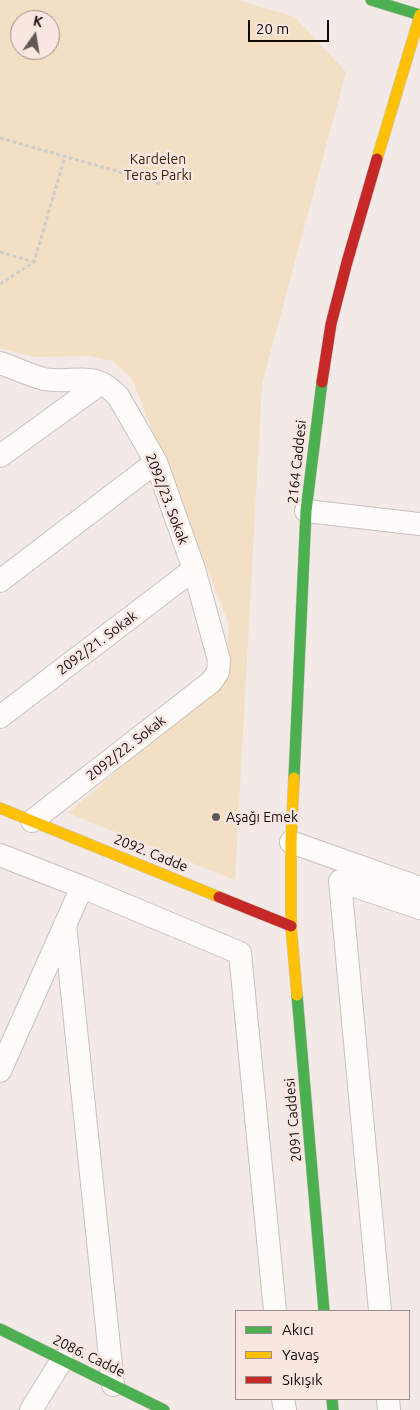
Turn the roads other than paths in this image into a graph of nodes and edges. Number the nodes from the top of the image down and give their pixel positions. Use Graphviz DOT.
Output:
graph roads {
  1 [pos="371,0"];
  2 [pos="420,15"];
  3 [pos="0,363"];
  4 [pos="102,382"];
  5 [pos="0,456"];
  6 [pos="156,462"];
  7 [pos="306,511"];
  8 [pos="420,524"];
  9 [pos="194,570"];
  10 [pos="0,582"];
  11 [pos="218,672"];
  12 [pos="0,717"];
  13 [pos="0,808"];
  14 [pos="32,821"];
  15 [pos="291,842"];
  16 [pos="0,855"];
  17 [pos="82,887"];
  18 [pos="420,888"];
  19 [pos="420,908"];
  20 [pos="65,924"];
  21 [pos="291,926"];
  22 [pos="0,1071"];
  23 [pos="275,1310"];
  24 [pos="324,1310"];
  25 [pos="380,1310"];
  26 [pos="0,1329"];
  27 [pos="62,1360"];
  28 [pos="113,1385"];
  29 [pos="31,1410"];
  30 [pos="164,1410"];
  1 -- 2 [label="street"];
  2 -- 7 [label="street, 2164 Caddesi"];
  3 -- 4 [label="street"];
  4 -- 5 [label="street"];
  4 -- 6 [label="street, 2092/23. Sokak"];
  6 -- 9 [label="street, 2092/23. Sokak"];
  6 -- 10 [label="street"];
  7 -- 8 [label="street"];
  7 -- 15 [label="street, 2164 Caddesi"];
  9 -- 11 [label="street, 2092/23. Sokak"];
  9 -- 12 [label="street, 2092/21. Sokak"];
  11 -- 14 [label="street, 2092/22. Sokak"];
  13 -- 14 [label="street, 2092. Cadde"];
  14 -- 21 [label="street, 2092. Cadde"];
  15 -- 18 [label="street"];
  15 -- 21 [label="street, 2164 Caddesi"];
  16 -- 17 [label="street"];
  17 -- 20 [label="street"];
  17 -- 23 [label="street"];
  19 -- 25 [label="street"];
  20 -- 22 [label="street"];
  20 -- 28 [label="street"];
  21 -- 24 [label="street, 2091 Caddesi"];
  26 -- 27 [label="street, 2086. Cadde"];
  27 -- 28 [label="street, 2086. Cadde"];
  27 -- 29 [label="street"];
  28 -- 30 [label="street, 2086. Cadde"];
}
